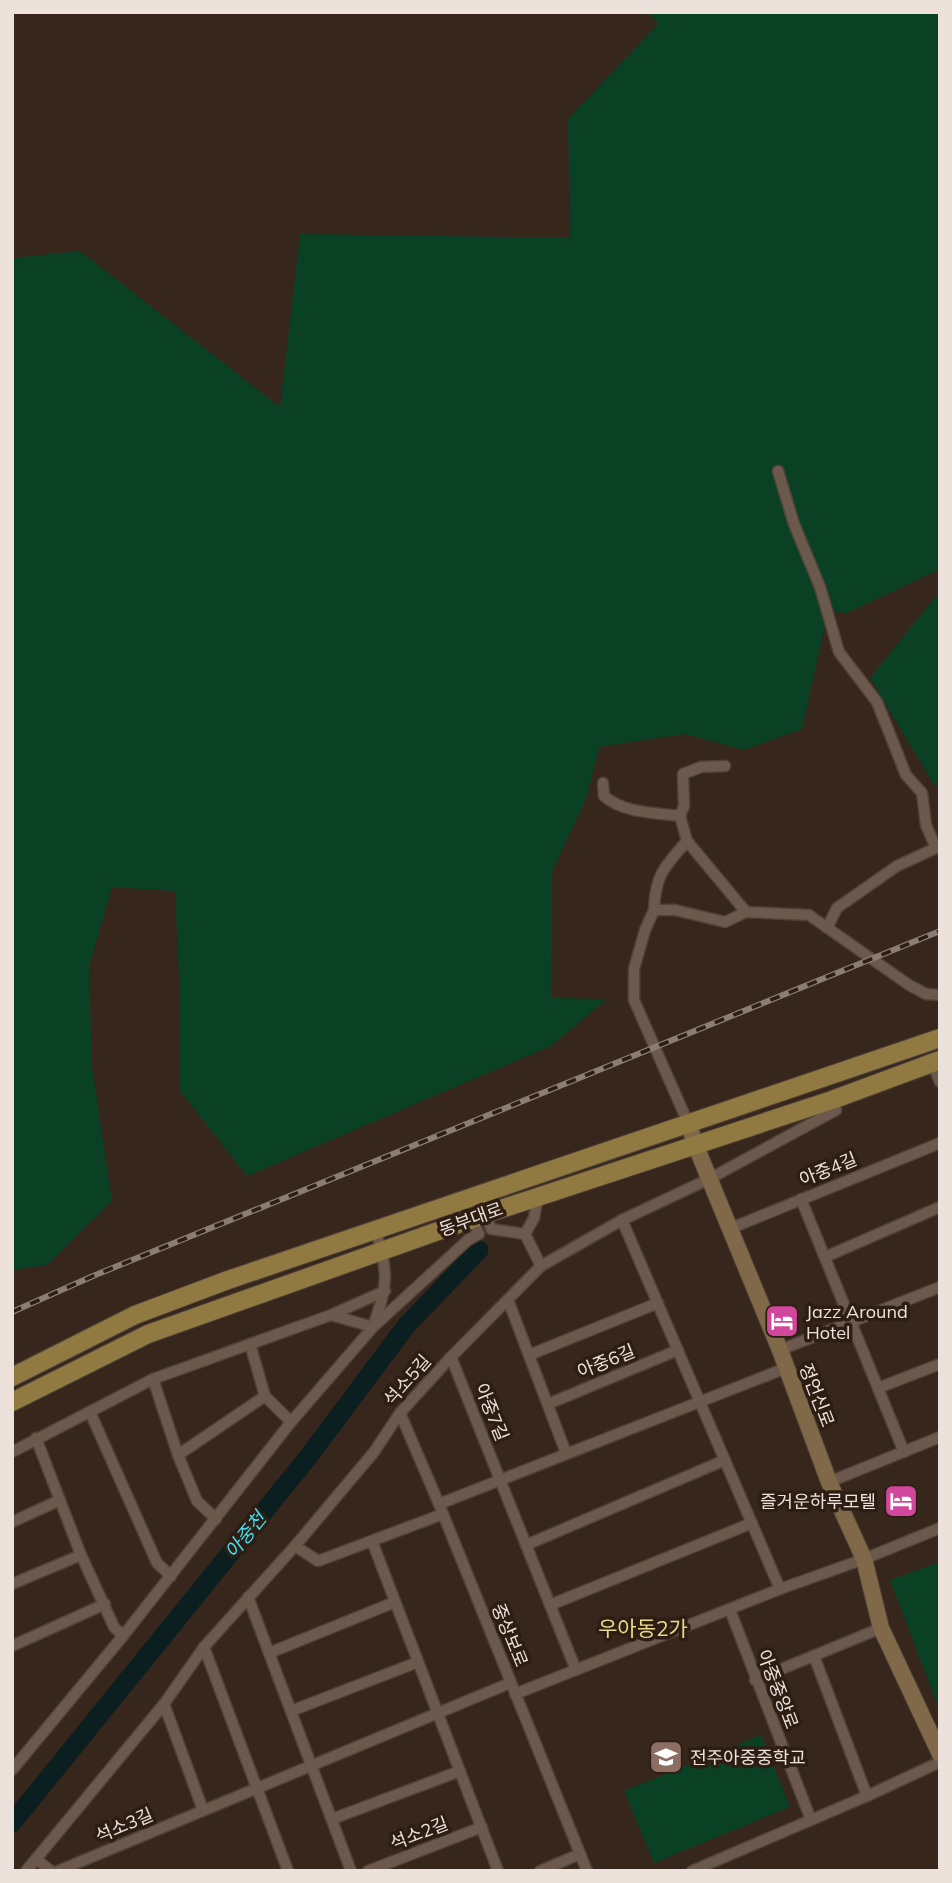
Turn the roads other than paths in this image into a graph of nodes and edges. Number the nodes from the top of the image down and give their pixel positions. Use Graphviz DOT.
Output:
graph roads {
  1 [pos="778,471"];
  2 [pos="725,766"];
  3 [pos="603,783"];
  4 [pos="680,816"];
  5 [pos="687,841"];
  6 [pos="654,909"];
  7 [pos="746,912"];
  8 [pos="827,928"];
  9 [pos="940,995"];
  10 [pos="940,1038"];
  11 [pos="936,1061"];
  12 [pos="940,1082"];
  13 [pos="832,1100"];
  14 [pos="689,1125"];
  15 [pos="940,1143"];
  16 [pos="695,1144"];
  17 [pos="709,1179"];
  18 [pos="538,1196"];
  19 [pos="801,1199"];
  20 [pos="940,1208"];
  21 [pos="622,1220"];
  22 [pos="482,1224"];
  23 [pos="375,1229"];
  24 [pos="729,1229"];
  25 [pos="525,1234"];
  26 [pos="382,1252"];
  27 [pos="825,1257"];
  28 [pos="541,1266"];
  29 [pos="940,1287"];
  30 [pos="385,1291"];
  31 [pos="508,1300"];
  32 [pos="658,1303"];
  33 [pos="331,1315"];
  34 [pos="852,1324"];
  35 [pos="373,1327"];
  36 [pos="250,1345"];
  37 [pos="678,1350"];
  38 [pos="780,1350"];
  39 [pos="529,1355"];
  40 [pos="451,1357"];
  41 [pos="940,1364"];
  42 [pos="786,1367"];
  43 [pos="12,1377"];
  44 [pos="153,1379"];
  45 [pos="878,1388"];
  46 [pos="265,1396"];
  47 [pos="699,1401"];
  48 [pos="12,1402"];
  49 [pos="548,1404"];
  50 [pos="89,1412"];
  51 [pos="400,1413"];
  52 [pos="291,1422"];
  53 [pos="940,1437"];
  54 [pos="36,1438"];
  55 [pos="12,1452"];
  56 [pos="904,1452"];
  57 [pos="566,1453"];
  58 [pos="178,1455"];
  59 [pos="725,1460"];
  60 [pos="500,1480"];
  61 [pos="829,1482"];
  62 [pos="60,1500"];
  63 [pos="441,1509"];
  64 [pos="216,1519"];
  65 [pos="12,1522"];
  66 [pos="752,1522"];
  67 [pos="940,1528"];
  68 [pos="372,1541"];
  69 [pos="526,1545"];
  70 [pos="295,1546"];
  71 [pos="81,1555"];
  72 [pos="864,1559"];
  73 [pos="171,1576"];
  74 [pos="12,1584"];
  75 [pos="780,1589"];
  76 [pos="248,1597"];
  77 [pos="396,1602"];
  78 [pos="105,1604"];
  79 [pos="550,1605"];
  80 [pos="730,1610"];
  81 [pos="881,1628"];
  82 [pos="123,1636"];
  83 [pos="12,1646"];
  84 [pos="204,1647"];
  85 [pos="269,1653"];
  86 [pos="814,1656"];
  87 [pos="418,1662"];
  88 [pos="576,1670"];
  89 [pos="755,1680"];
  90 [pos="510,1683"];
  91 [pos="515,1694"];
  92 [pos="164,1704"];
  93 [pos="291,1711"];
  94 [pos="437,1713"];
  95 [pos="940,1754"];
  96 [pos="940,1762"];
  97 [pos="312,1765"];
  98 [pos="12,1770"];
  99 [pos="460,1771"];
  100 [pos="257,1788"];
  101 [pos="867,1796"];
  102 [pos="203,1810"];
  103 [pos="332,1819"];
  104 [pos="811,1820"];
  105 [pos="482,1827"];
  106 [pos="580,1854"];
  107 [pos="36,1858"];
  108 [pos="26,1871"];
  109 [pos="51,1871"];
  110 [pos="58,1871"];
  111 [pos="288,1871"];
  112 [pos="351,1871"];
  113 [pos="368,1871"];
  114 [pos="498,1871"];
  115 [pos="540,1871"];
  116 [pos="587,1871"];
  117 [pos="692,1871"];
  1 -- 8 [label="street"];
  2 -- 4 [label="street"];
  3 -- 4 [label="street"];
  4 -- 5 [label="street"];
  5 -- 6 [label="street"];
  5 -- 7 [label="street"];
  6 -- 7 [label="street"];
  6 -- 14 [label="street"];
  7 -- 8 [label="street"];
  8 -- 9 [label="street"];
  10 -- 14 [label="main road, 동부대로"];
  11 -- 12 [label="street"];
  11 -- 13 [label="main road, 동부대로"];
  13 -- 16 [label="main road, 동부대로"];
  13 -- 17 [label="street, 석소5길"];
  14 -- 16 [label="street, 정언신로"];
  14 -- 23 [label="main road, 동부대로"];
  15 -- 19 [label="street, 아중4길"];
  16 -- 17 [label="street, 정언신로"];
  16 -- 18 [label="main road, 동부대로"];
  17 -- 21 [label="street, 석소5길"];
  17 -- 24 [label="street, 정언신로"];
  18 -- 22 [label="main road, 동부대로"];
  18 -- 25 [label="street"];
  19 -- 24 [label="street, 아중4길"];
  19 -- 27 [label="street"];
  20 -- 27 [label="street"];
  21 -- 28 [label="street, 석소5길"];
  21 -- 32 [label="street"];
  22 -- 25 [label="street"];
  22 -- 26 [label="main road, 동부대로"];
  22 -- 35 [label="street"];
  23 -- 26 [label="street"];
  23 -- 43 [label="main road, 동부대로"];
  24 -- 38 [label="street, 정언신로"];
  25 -- 28 [label="street"];
  26 -- 30 [label="street"];
  26 -- 48 [label="main road, 동부대로"];
  27 -- 34 [label="street"];
  28 -- 31 [label="street, 석소5길"];
  29 -- 34 [label="street"];
  30 -- 33 [label="street"];
  30 -- 35 [label="street"];
  31 -- 39 [label="street"];
  31 -- 40 [label="street, 석소5길"];
  32 -- 37 [label="street"];
  32 -- 39 [label="street, 아중6길"];
  33 -- 35 [label="street"];
  33 -- 36 [label="street"];
  34 -- 38 [label="street"];
  34 -- 45 [label="street"];
  35 -- 52 [label="street"];
  36 -- 44 [label="street"];
  36 -- 46 [label="street"];
  37 -- 47 [label="street"];
  37 -- 49 [label="street, 아중6길"];
  38 -- 42 [label="street, 정언신로"];
  39 -- 49 [label="street"];
  40 -- 51 [label="street, 석소5길"];
  40 -- 60 [label="street, 아중7길"];
  41 -- 45 [label="street"];
  42 -- 47 [label="street"];
  42 -- 61 [label="street, 정언신로"];
  44 -- 50 [label="street"];
  44 -- 58 [label="street"];
  45 -- 56 [label="street"];
  46 -- 52 [label="street"];
  46 -- 58 [label="street"];
  47 -- 57 [label="street"];
  47 -- 59 [label="street"];
  49 -- 57 [label="street"];
  50 -- 54 [label="street"];
  50 -- 73 [label="street"];
  51 -- 63 [label="street, 중상보로"];
  51 -- 70 [label="street, 석소5길"];
  52 -- 64 [label="street"];
  53 -- 56 [label="street"];
  54 -- 55 [label="street"];
  54 -- 62 [label="street"];
  56 -- 61 [label="street"];
  57 -- 60 [label="street"];
  58 -- 64 [label="street"];
  59 -- 66 [label="street"];
  59 -- 69 [label="street"];
  60 -- 63 [label="street"];
  60 -- 69 [label="street, 아중7길"];
  61 -- 72 [label="street, 정언신로"];
  62 -- 65 [label="street"];
  62 -- 71 [label="street"];
  63 -- 68 [label="street"];
  63 -- 90 [label="street, 중상보로"];
  64 -- 73 [label="street"];
  66 -- 75 [label="street"];
  66 -- 79 [label="street"];
  67 -- 72 [label="street"];
  68 -- 70 [label="street"];
  68 -- 77 [label="street"];
  69 -- 79 [label="street, 아중7길"];
  70 -- 76 [label="street, 석소5길"];
  71 -- 74 [label="street"];
  71 -- 78 [label="street"];
  72 -- 75 [label="street"];
  72 -- 81 [label="street, 정언신로"];
  73 -- 82 [label="street"];
  75 -- 80 [label="street"];
  76 -- 84 [label="street, 석소5길"];
  76 -- 85 [label="street"];
  77 -- 85 [label="street"];
  77 -- 87 [label="street"];
  78 -- 82 [label="street"];
  78 -- 83 [label="street"];
  79 -- 88 [label="street, 아중7길"];
  80 -- 88 [label="street"];
  80 -- 89 [label="street, 아중중앙로"];
  81 -- 86 [label="street"];
  81 -- 95 [label="street, 정언신로"];
  82 -- 98 [label="street"];
  84 -- 92 [label="street, 석소5길"];
  84 -- 100 [label="street"];
  85 -- 93 [label="street"];
  86 -- 89 [label="street"];
  86 -- 101 [label="street"];
  87 -- 93 [label="street"];
  87 -- 94 [label="street"];
  88 -- 91 [label="street"];
  89 -- 104 [label="street, 아중중앙로"];
  90 -- 91 [label="street, 중상보로"];
  90 -- 94 [label="street, 석소3길"];
  91 -- 106 [label="street, 중상보로"];
  92 -- 102 [label="street"];
  92 -- 107 [label="street, 석소5길"];
  93 -- 97 [label="street"];
  94 -- 97 [label="street, 석소3길"];
  94 -- 99 [label="street"];
  96 -- 101 [label="street"];
  97 -- 100 [label="street, 석소3길"];
  97 -- 103 [label="street"];
  99 -- 103 [label="street"];
  99 -- 105 [label="street"];
  100 -- 102 [label="street, 석소3길"];
  100 -- 111 [label="street"];
  101 -- 104 [label="street"];
  102 -- 110 [label="street, 석소3길"];
  103 -- 112 [label="street"];
  104 -- 117 [label="street"];
  105 -- 113 [label="street, 석소2길"];
  105 -- 114 [label="street"];
  106 -- 115 [label="street"];
  106 -- 116 [label="street, 중상보로"];
  107 -- 108 [label="street, 석소5길"];
  107 -- 109 [label="street"];
}
